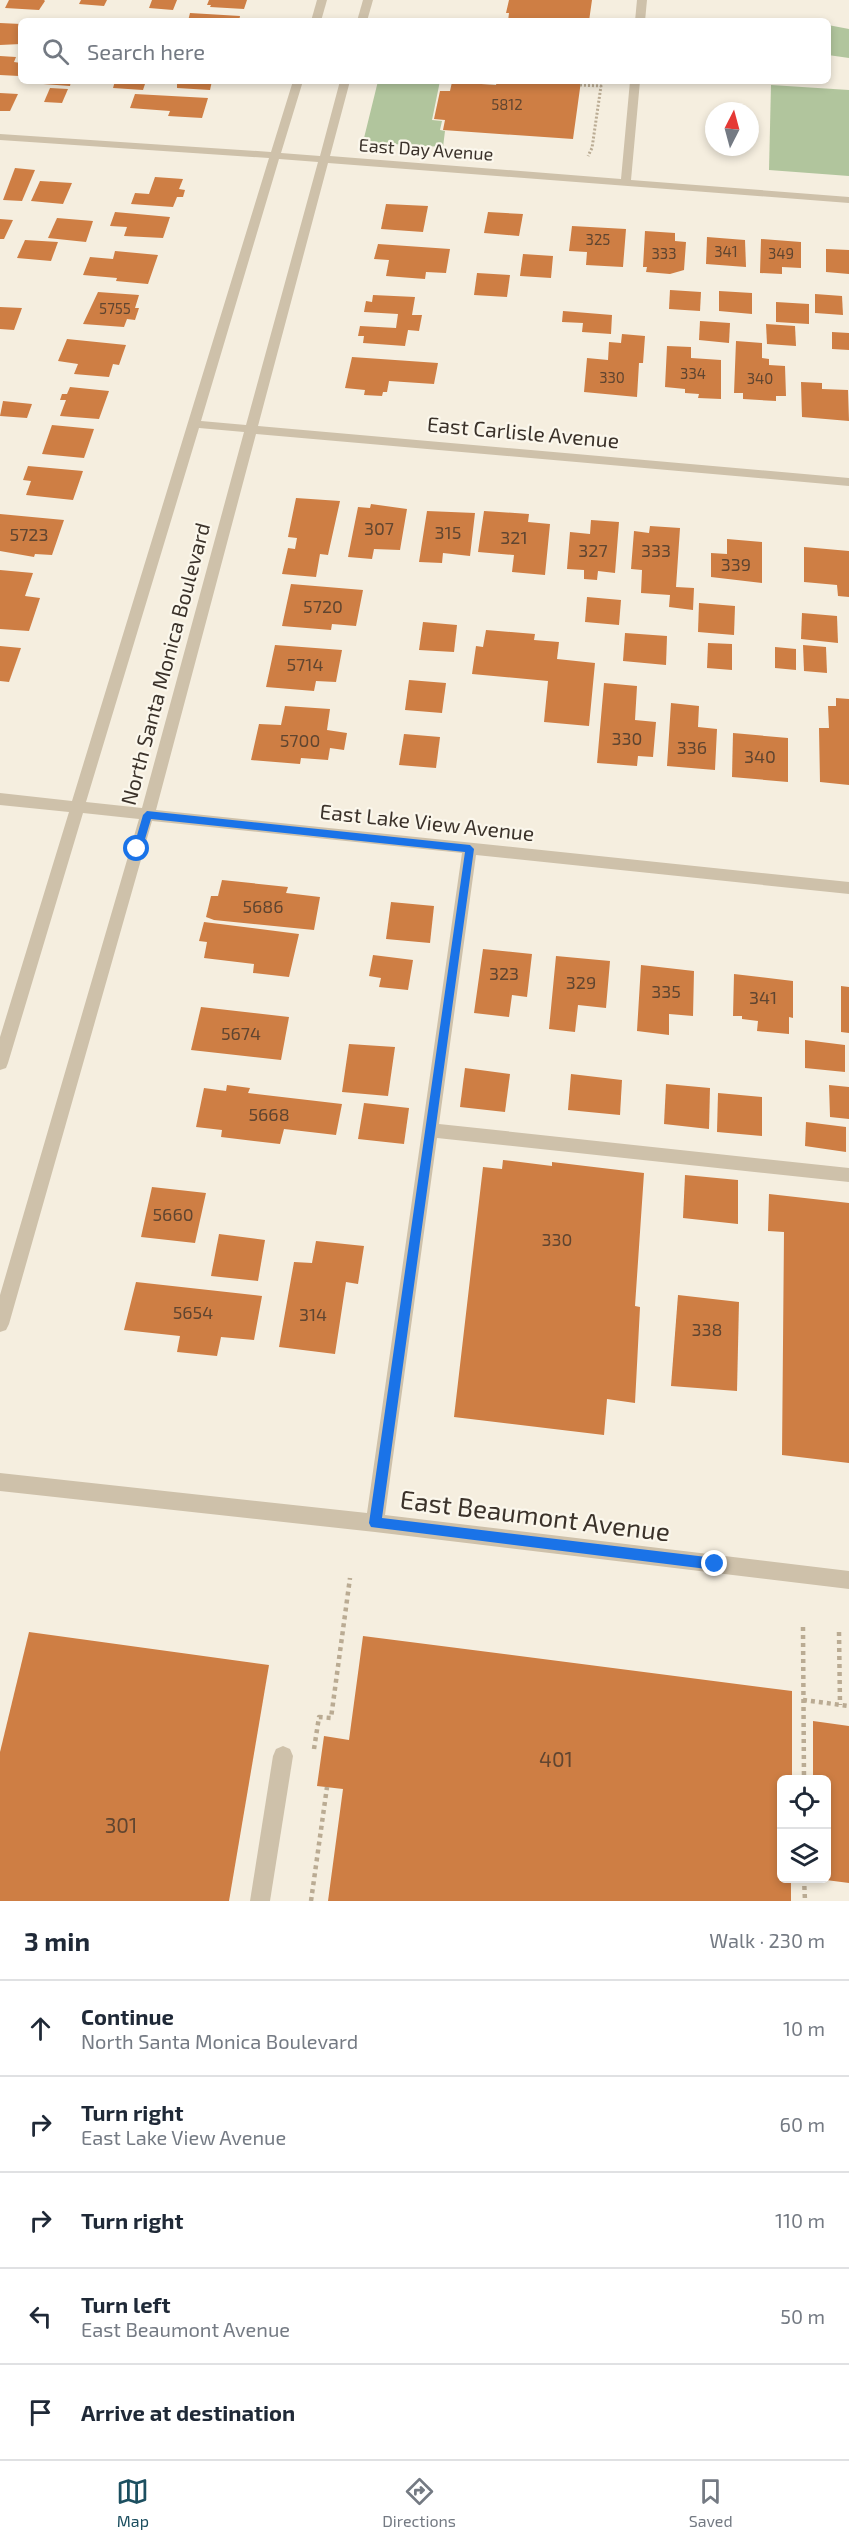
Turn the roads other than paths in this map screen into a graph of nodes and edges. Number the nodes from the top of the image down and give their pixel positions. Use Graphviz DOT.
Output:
graph roads {
  1 [pos="322,0"];
  2 [pos="368,0"];
  3 [pos="642,0"];
  4 [pos="317,18"];
  5 [pos="363,18"];
  6 [pos="640,18"];
  7 [pos="297,84"];
  8 [pos="344,84"];
  9 [pos="635,84"];
  10 [pos="0,137"];
  11 [pos="276,156"];
  12 [pos="323,159"];
  13 [pos="626,182"];
  14 [pos="849,200"];
  15 [pos="194,424"];
  16 [pos="251,429"];
  17 [pos="849,482"];
  18 [pos="0,799"];
  19 [pos="77,806"];
  20 [pos="147,815"];
  21 [pos="470,849"];
  22 [pos="849,888"];
  23 [pos="0,1064"];
  24 [pos="430,1130"];
  25 [pos="849,1175"];
  26 [pos="0,1324"];
  27 [pos="0,1482"];
  28 [pos="375,1523"];
  29 [pos="849,1580"];
  30 [pos="283,1756"];
  31 [pos="260,1901"];
  1 -- 4 [label="street"];
  2 -- 5 [label="street"];
  3 -- 6 [label="street"];
  7 -- 11 [label="street, North Santa Monica Boulevard"];
  8 -- 12 [label="street, North Santa Monica Boulevard"];
  9 -- 13 [label="street"];
  10 -- 11 [label="street, East Day Avenue"];
  11 -- 12 [label="street, East Day Avenue"];
  11 -- 15 [label="street, North Santa Monica Boulevard"];
  12 -- 13 [label="street, East Day Avenue"];
  12 -- 16 [label="street, North Santa Monica Boulevard"];
  13 -- 14 [label="street, East Day Avenue"];
  15 -- 16 [label="street, East Carlisle Avenue"];
  15 -- 19 [label="street, North Santa Monica Boulevard"];
  16 -- 17 [label="street, East Carlisle Avenue"];
  16 -- 20 [label="street, North Santa Monica Boulevard"];
  18 -- 19 [label="street, East Lake View Avenue"];
  19 -- 20 [label="street, East Lake View Avenue"];
  19 -- 23 [label="street, North Santa Monica Boulevard"];
  20 -- 21 [label="street, East Lake View Avenue"];
  20 -- 26 [label="street, North Santa Monica Boulevard"];
  21 -- 22 [label="street, East Lake View Avenue"];
  21 -- 24 [label="street"];
  24 -- 25 [label="street"];
  24 -- 28 [label="street"];
  27 -- 28 [label="street, East Beaumont Avenue"];
  28 -- 29 [label="street, East Beaumont Avenue"];
  30 -- 31 [label="street"];
}
